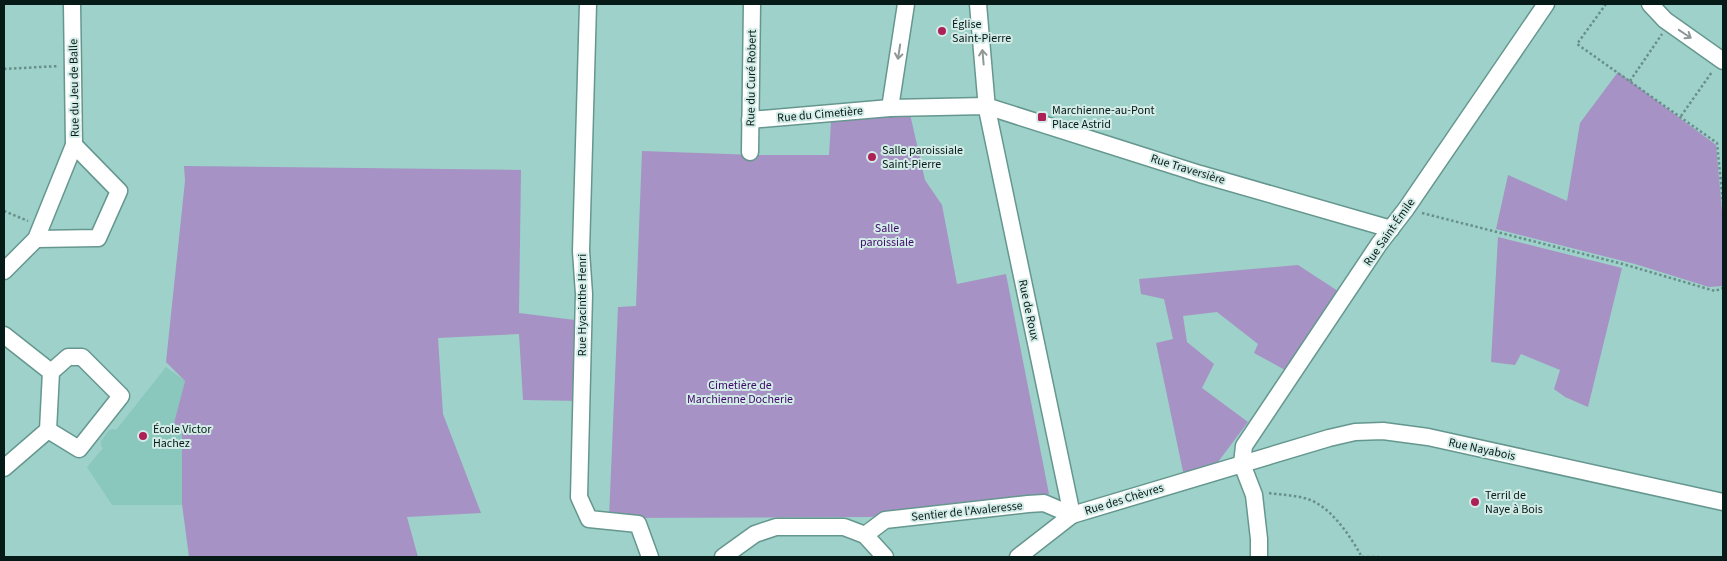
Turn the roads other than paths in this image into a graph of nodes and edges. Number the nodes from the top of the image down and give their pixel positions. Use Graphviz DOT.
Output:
graph roads {
  1 [pos="72,4"];
  2 [pos="588,4"];
  3 [pos="752,4"];
  4 [pos="906,4"];
  5 [pos="978,4"];
  6 [pos="1546,4"];
  7 [pos="1650,4"];
  8 [pos="1722,60"];
  9 [pos="986,106"];
  10 [pos="890,108"];
  11 [pos="750,120"];
  12 [pos="74,145"];
  13 [pos="750,152"];
  14 [pos="1391,229"];
  15 [pos="39,233"];
  16 [pos="4,271"];
  17 [pos="4,335"];
  18 [pos="51,372"];
  19 [pos="48,430"];
  20 [pos="1242,464"];
  21 [pos="4,468"];
  22 [pos="1723,502"];
  23 [pos="1072,515"];
  24 [pos="865,535"];
  25 [pos="650,557"];
  26 [pos="723,557"];
  27 [pos="885,557"];
  28 [pos="1018,557"];
  29 [pos="1259,557"];
  1 -- 12 [label="street, Rue du Jeu de Balle"];
  2 -- 25 [label="street, Rue Hyacinthe Henri"];
  3 -- 11 [label="street, Rue du Curé Robert"];
  4 -- 10 [label="street, one-way"];
  9 -- 5 [label="street, Rue de Roux, one-way"];
  6 -- 14 [label="street, Rue Saint-Émile"];
  7 -- 8 [label="street, one-way"];
  9 -- 10 [label="street, Rue Traversière"];
  9 -- 14 [label="street, Rue Traversière"];
  9 -- 23 [label="street, Rue de Roux"];
  10 -- 11 [label="street, Rue du Cimetière"];
  11 -- 13 [label="street, Rue du Curé Robert"];
  12 -- 15 [label="street, Rue du Jeu de Balle"];
  12 -- 15 [label="street"];
  14 -- 20 [label="street, Rue Saint-Émile"];
  15 -- 16 [label="street, Rue du Jeu de Balle"];
  17 -- 18 [label="street"];
  18 -- 19 [label="street"];
  18 -- 19 [label="street"];
  19 -- 21 [label="street"];
  20 -- 22 [label="street, Rue Nayabois"];
  20 -- 23 [label="street, Rue des Chèvres"];
  20 -- 29 [label="street"];
  23 -- 24 [label="street, Sentier de l'Avaleresse"];
  23 -- 28 [label="street, Rue des Chèvres"];
  24 -- 26 [label="street"];
  24 -- 27 [label="street"];
}
